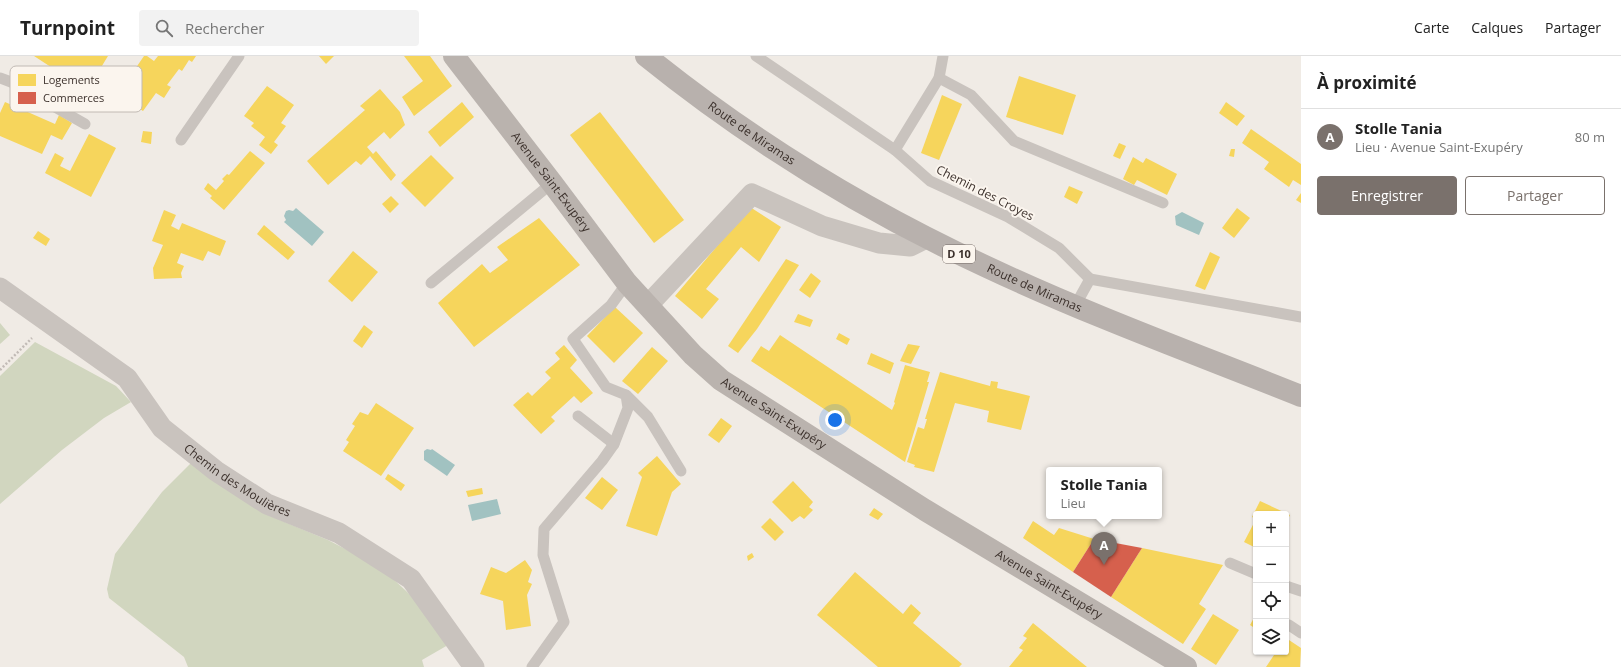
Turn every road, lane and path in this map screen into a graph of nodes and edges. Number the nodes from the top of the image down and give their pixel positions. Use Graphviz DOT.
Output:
graph roads {
  1 [pos="238,56"];
  2 [pos="454,56"];
  3 [pos="646,56"];
  4 [pos="756,56"];
  5 [pos="943,56"];
  6 [pos="0,78"];
  7 [pos="939,78"];
  8 [pos="10,82"];
  9 [pos="64,112"];
  10 [pos="85,124"];
  11 [pos="181,140"];
  12 [pos="895,150"];
  13 [pos="552,183"];
  14 [pos="1163,203"];
  15 [pos="926,238"];
  16 [pos="1090,279"];
  17 [pos="430,283"];
  18 [pos="627,283"];
  19 [pos="0,288"];
  20 [pos="648,305"];
  21 [pos="1076,306"];
  22 [pos="1301,316"];
  23 [pos="48,322"];
  24 [pos="0,370"];
  25 [pos="626,395"];
  26 [pos="1301,396"];
  27 [pos="578,416"];
  28 [pos="614,444"];
  29 [pos="681,471"];
  30 [pos="1230,563"];
  31 [pos="1253,573"];
  32 [pos="1289,587"];
  33 [pos="1301,592"];
  34 [pos="1289,625"];
  35 [pos="1301,633"];
  36 [pos="474,667"];
  37 [pos="532,667"];
  38 [pos="1186,667"];
  1 -- 11 [label="lane"];
  2 -- 13 [label="street, Avenue Saint-Exupéry"];
  3 -- 15 [label="main road, Route de Miramas / D 10"];
  4 -- 12 [label="lane, Chemin des Croyes"];
  5 -- 7 [label="lane"];
  6 -- 8 [label="lane"];
  7 -- 12 [label="lane"];
  7 -- 14 [label="lane"];
  9 -- 10 [label="lane"];
  12 -- 16 [label="lane, Chemin des Croyes"];
  13 -- 17 [label="lane"];
  13 -- 18 [label="street, Avenue Saint-Exupéry"];
  15 -- 20 [label="street"];
  15 -- 21 [label="main road, Route de Miramas / D 10"];
  16 -- 21 [label="lane"];
  16 -- 22 [label="lane"];
  18 -- 20 [label="street, Avenue Saint-Exupéry"];
  18 -- 25 [label="lane"];
  19 -- 23 [label="street, Chemin des Moulières"];
  20 -- 38 [label="street, Avenue Saint-Exupéry"];
  21 -- 26 [label="main road, Route de Miramas / D 10"];
  23 -- 24 [label="path"];
  23 -- 36 [label="street, Chemin des Moulières"];
  25 -- 28 [label="lane"];
  25 -- 29 [label="lane"];
  27 -- 28 [label="lane"];
  28 -- 37 [label="lane"];
  30 -- 31 [label="lane"];
  32 -- 33 [label="lane"];
  34 -- 35 [label="lane"];
}
